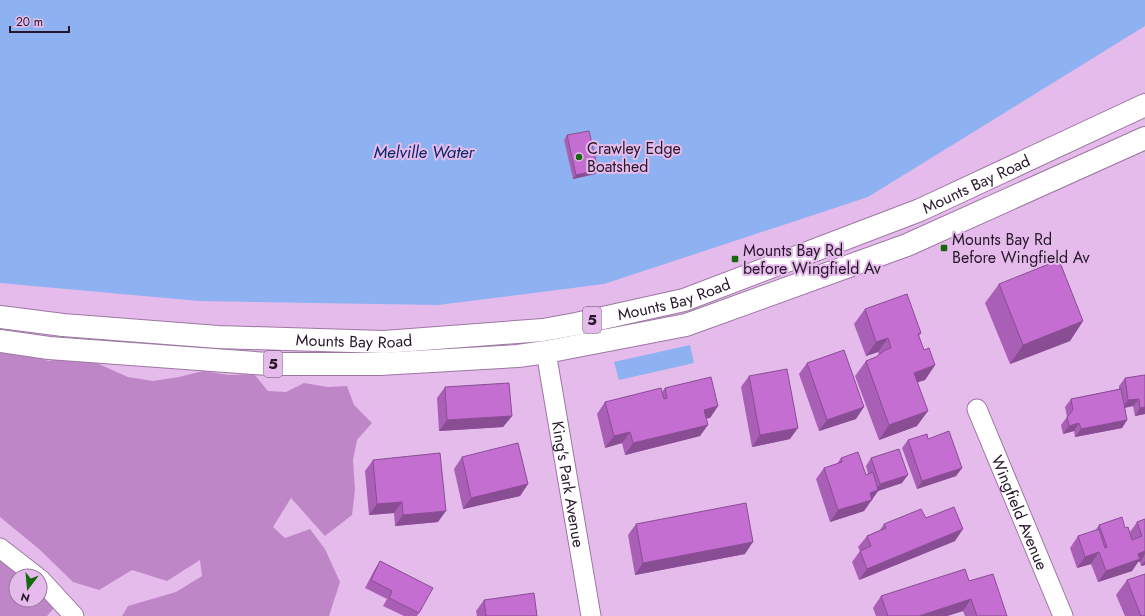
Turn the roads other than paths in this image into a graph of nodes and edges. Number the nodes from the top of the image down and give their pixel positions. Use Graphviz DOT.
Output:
graph roads {
  1 [pos="1145,105"];
  2 [pos="1145,138"];
  3 [pos="0,317"];
  4 [pos="0,341"];
  5 [pos="546,352"];
  6 [pos="977,409"];
  7 [pos="0,548"];
  8 [pos="26,568"];
  9 [pos="48,588"];
  10 [pos="74,616"];
  11 [pos="591,616"];
  12 [pos="1063,616"];
  1 -- 3 [label="highway, Mounts Bay Road / 5"];
  2 -- 5 [label="highway, Mounts Bay Road / 5"];
  4 -- 5 [label="highway, Mounts Bay Road / 5"];
  5 -- 11 [label="street, King's Park Avenue"];
  6 -- 12 [label="street, Wingfield Avenue"];
  7 -- 8 [label="street"];
  9 -- 10 [label="street"];
}
